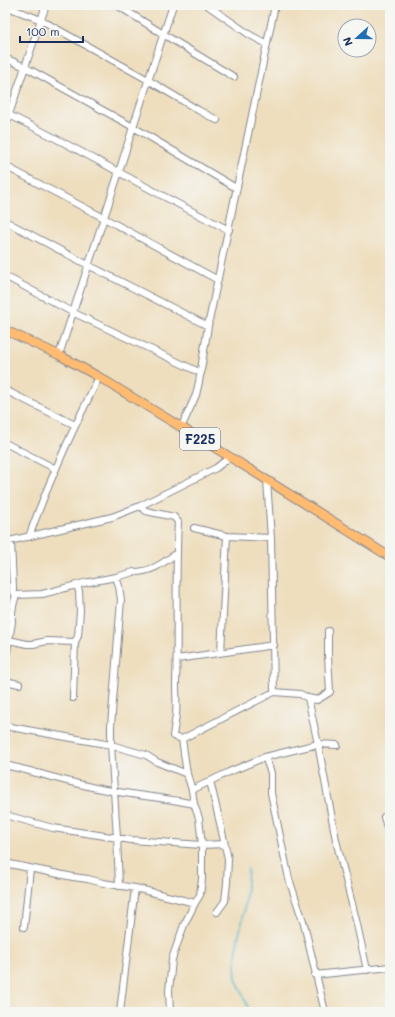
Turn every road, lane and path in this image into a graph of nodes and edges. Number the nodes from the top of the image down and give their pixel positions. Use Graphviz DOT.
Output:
graph roads {
  1 [pos="46,5"];
  2 [pos="117,5"];
  3 [pos="173,5"];
  4 [pos="207,5"];
  5 [pos="275,5"];
  6 [pos="5,6"];
  7 [pos="41,20"];
  8 [pos="163,34"];
  9 [pos="267,44"];
  10 [pos="5,58"];
  11 [pos="25,67"];
  12 [pos="234,77"];
  13 [pos="148,80"];
  14 [pos="7,114"];
  15 [pos="217,120"];
  16 [pos="5,126"];
  17 [pos="133,127"];
  18 [pos="5,166"];
  19 [pos="119,172"];
  20 [pos="236,188"];
  21 [pos="104,218"];
  22 [pos="5,221"];
  23 [pos="229,230"];
  24 [pos="88,265"];
  25 [pos="5,276"];
  26 [pos="218,280"];
  27 [pos="72,312"];
  28 [pos="208,326"];
  29 [pos="5,330"];
  30 [pos="58,355"];
  31 [pos="201,373"];
  32 [pos="99,377"];
  33 [pos="5,390"];
  34 [pos="75,425"];
  35 [pos="181,428"];
  36 [pos="5,443"];
  37 [pos="230,457"];
  38 [pos="56,469"];
  39 [pos="267,480"];
  40 [pos="140,506"];
  41 [pos="194,528"];
  42 [pos="227,536"];
  43 [pos="29,537"];
  44 [pos="270,538"];
  45 [pos="8,542"];
  46 [pos="177,553"];
  47 [pos="390,557"];
  48 [pos="116,577"];
  49 [pos="77,586"];
  50 [pos="16,595"];
  51 [pos="328,631"];
  52 [pos="9,640"];
  53 [pos="75,642"];
  54 [pos="274,645"];
  55 [pos="221,652"];
  56 [pos="177,659"];
  57 [pos="5,663"];
  58 [pos="5,681"];
  59 [pos="19,684"];
  60 [pos="274,692"];
  61 [pos="73,698"];
  62 [pos="308,698"];
  63 [pos="5,726"];
  64 [pos="182,739"];
  65 [pos="318,744"];
  66 [pos="110,745"];
  67 [pos="338,745"];
  68 [pos="265,757"];
  69 [pos="5,766"];
  70 [pos="187,774"];
  71 [pos="210,781"];
  72 [pos="192,790"];
  73 [pos="113,791"];
  74 [pos="194,804"];
  75 [pos="5,815"];
  76 [pos="384,817"];
  77 [pos="117,837"];
  78 [pos="390,838"];
  79 [pos="224,844"];
  80 [pos="202,845"];
  81 [pos="5,862"];
  82 [pos="30,868"];
  83 [pos="118,886"];
  84 [pos="135,888"];
  85 [pos="195,903"];
  86 [pos="217,912"];
  87 [pos="24,927"];
  88 [pos="390,967"];
  89 [pos="367,970"];
  90 [pos="315,975"];
  91 [pos="120,1012"];
  92 [pos="170,1012"];
  93 [pos="325,1012"];
  1 -- 7 [label="street"];
  2 -- 8 [label="street"];
  3 -- 8 [label="street"];
  4 -- 9 [label="street"];
  5 -- 9 [label="street"];
  6 -- 7 [label="street"];
  7 -- 11 [label="street"];
  7 -- 13 [label="street"];
  8 -- 12 [label="street"];
  8 -- 13 [label="street"];
  9 -- 20 [label="street"];
  10 -- 11 [label="street"];
  11 -- 14 [label="street"];
  11 -- 17 [label="street"];
  13 -- 15 [label="street"];
  13 -- 17 [label="street"];
  14 -- 16 [label="street"];
  14 -- 19 [label="street"];
  17 -- 19 [label="street"];
  17 -- 20 [label="street"];
  18 -- 21 [label="street"];
  19 -- 21 [label="street"];
  19 -- 23 [label="street"];
  20 -- 23 [label="street"];
  21 -- 24 [label="street"];
  21 -- 26 [label="street"];
  22 -- 24 [label="street"];
  23 -- 26 [label="street"];
  24 -- 27 [label="street"];
  24 -- 28 [label="street"];
  25 -- 27 [label="street"];
  26 -- 28 [label="street"];
  27 -- 30 [label="street"];
  27 -- 31 [label="street"];
  28 -- 31 [label="street"];
  29 -- 30 [label="main road, F225"];
  30 -- 32 [label="main road, F225"];
  31 -- 35 [label="street"];
  32 -- 34 [label="street"];
  32 -- 35 [label="main road, F225"];
  33 -- 34 [label="street"];
  34 -- 38 [label="street"];
  35 -- 37 [label="main road, F225"];
  36 -- 38 [label="street"];
  37 -- 39 [label="main road, F225"];
  37 -- 40 [label="street"];
  38 -- 43 [label="street"];
  39 -- 44 [label="street"];
  39 -- 47 [label="main road, F225"];
  40 -- 43 [label="street"];
  40 -- 46 [label="street"];
  41 -- 42 [label="street"];
  42 -- 44 [label="street"];
  42 -- 55 [label="street"];
  43 -- 45 [label="street"];
  44 -- 54 [label="street"];
  45 -- 50 [label="street"];
  46 -- 48 [label="street"];
  46 -- 56 [label="street"];
  48 -- 49 [label="street"];
  48 -- 66 [label="street"];
  49 -- 50 [label="street"];
  49 -- 53 [label="street"];
  50 -- 52 [label="street"];
  51 -- 62 [label="street"];
  52 -- 53 [label="street"];
  52 -- 57 [label="street"];
  53 -- 61 [label="street"];
  54 -- 55 [label="street"];
  54 -- 60 [label="street"];
  55 -- 56 [label="street"];
  56 -- 64 [label="street"];
  58 -- 59 [label="street"];
  60 -- 62 [label="street"];
  60 -- 64 [label="street"];
  62 -- 65 [label="street"];
  63 -- 66 [label="street"];
  64 -- 70 [label="street"];
  65 -- 67 [label="street"];
  65 -- 68 [label="street"];
  65 -- 89 [label="street"];
  66 -- 70 [label="street"];
  66 -- 73 [label="street"];
  68 -- 71 [label="street"];
  68 -- 90 [label="street"];
  69 -- 73 [label="street"];
  70 -- 72 [label="street"];
  71 -- 72 [label="street"];
  71 -- 79 [label="street"];
  72 -- 74 [label="street"];
  73 -- 74 [label="street"];
  73 -- 77 [label="street"];
  74 -- 80 [label="street"];
  75 -- 77 [label="street"];
  76 -- 78 [label="street"];
  77 -- 80 [label="street"];
  77 -- 83 [label="street"];
  79 -- 80 [label="street"];
  79 -- 86 [label="street"];
  80 -- 85 [label="street"];
  81 -- 82 [label="street"];
  82 -- 83 [label="street"];
  82 -- 87 [label="street"];
  83 -- 84 [label="street"];
  84 -- 85 [label="street"];
  84 -- 91 [label="street"];
  85 -- 92 [label="street"];
  88 -- 89 [label="street"];
  89 -- 90 [label="street"];
  90 -- 93 [label="street"];
}
